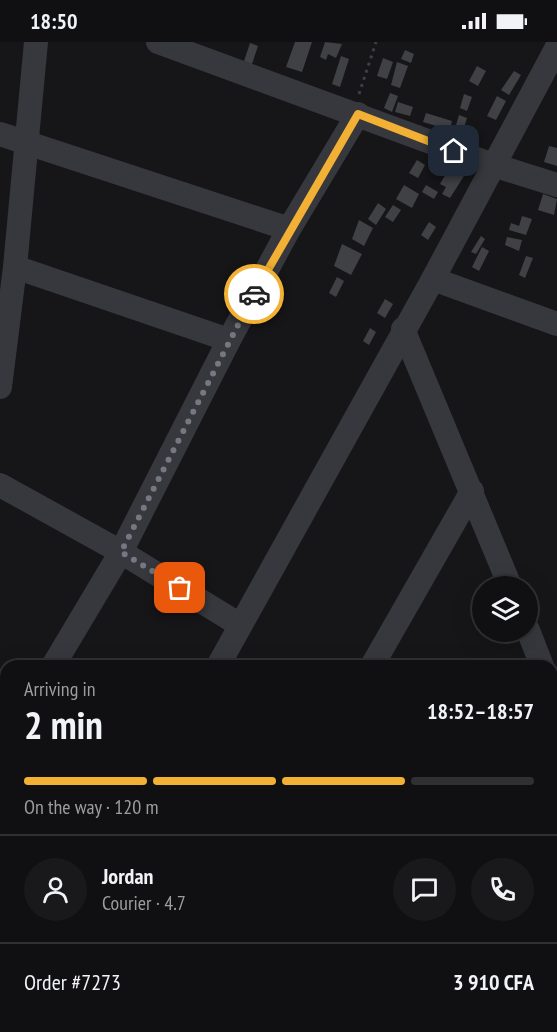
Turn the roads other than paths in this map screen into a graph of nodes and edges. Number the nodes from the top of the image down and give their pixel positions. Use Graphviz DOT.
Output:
graph roads {
  1 [pos="36,42"];
  2 [pos="158,42"];
  3 [pos="556,44"];
  4 [pos="355,113"];
  5 [pos="0,134"];
  6 [pos="27,141"];
  7 [pos="493,165"];
  8 [pos="557,185"];
  9 [pos="290,229"];
  10 [pos="15,267"];
  11 [pos="433,279"];
  12 [pos="404,329"];
  13 [pos="555,329"];
  14 [pos="229,340"];
  15 [pos="0,387"];
  16 [pos="0,484"];
  17 [pos="472,491"];
  18 [pos="121,552"];
  19 [pos="506,576"];
  20 [pos="240,625"];
  21 [pos="533,642"];
  22 [pos="57,660"];
  23 [pos="222,660"];
  24 [pos="375,660"];
  25 [pos="540,660"];
  1 -- 6 [label="street"];
  2 -- 4 [label="street"];
  3 -- 7 [label="street"];
  4 -- 7 [label="street"];
  4 -- 9 [label="street"];
  5 -- 6 [label="street"];
  6 -- 9 [label="street"];
  6 -- 10 [label="street"];
  7 -- 8 [label="street"];
  7 -- 11 [label="street"];
  9 -- 14 [label="street"];
  10 -- 14 [label="street"];
  10 -- 15 [label="street"];
  11 -- 12 [label="street"];
  11 -- 13 [label="street"];
  12 -- 17 [label="street"];
  12 -- 20 [label="street"];
  14 -- 18 [label="street"];
  16 -- 18 [label="street"];
  17 -- 19 [label="street"];
  17 -- 24 [label="street"];
  18 -- 20 [label="street"];
  18 -- 22 [label="street"];
  20 -- 23 [label="street"];
  21 -- 25 [label="street"];
}
